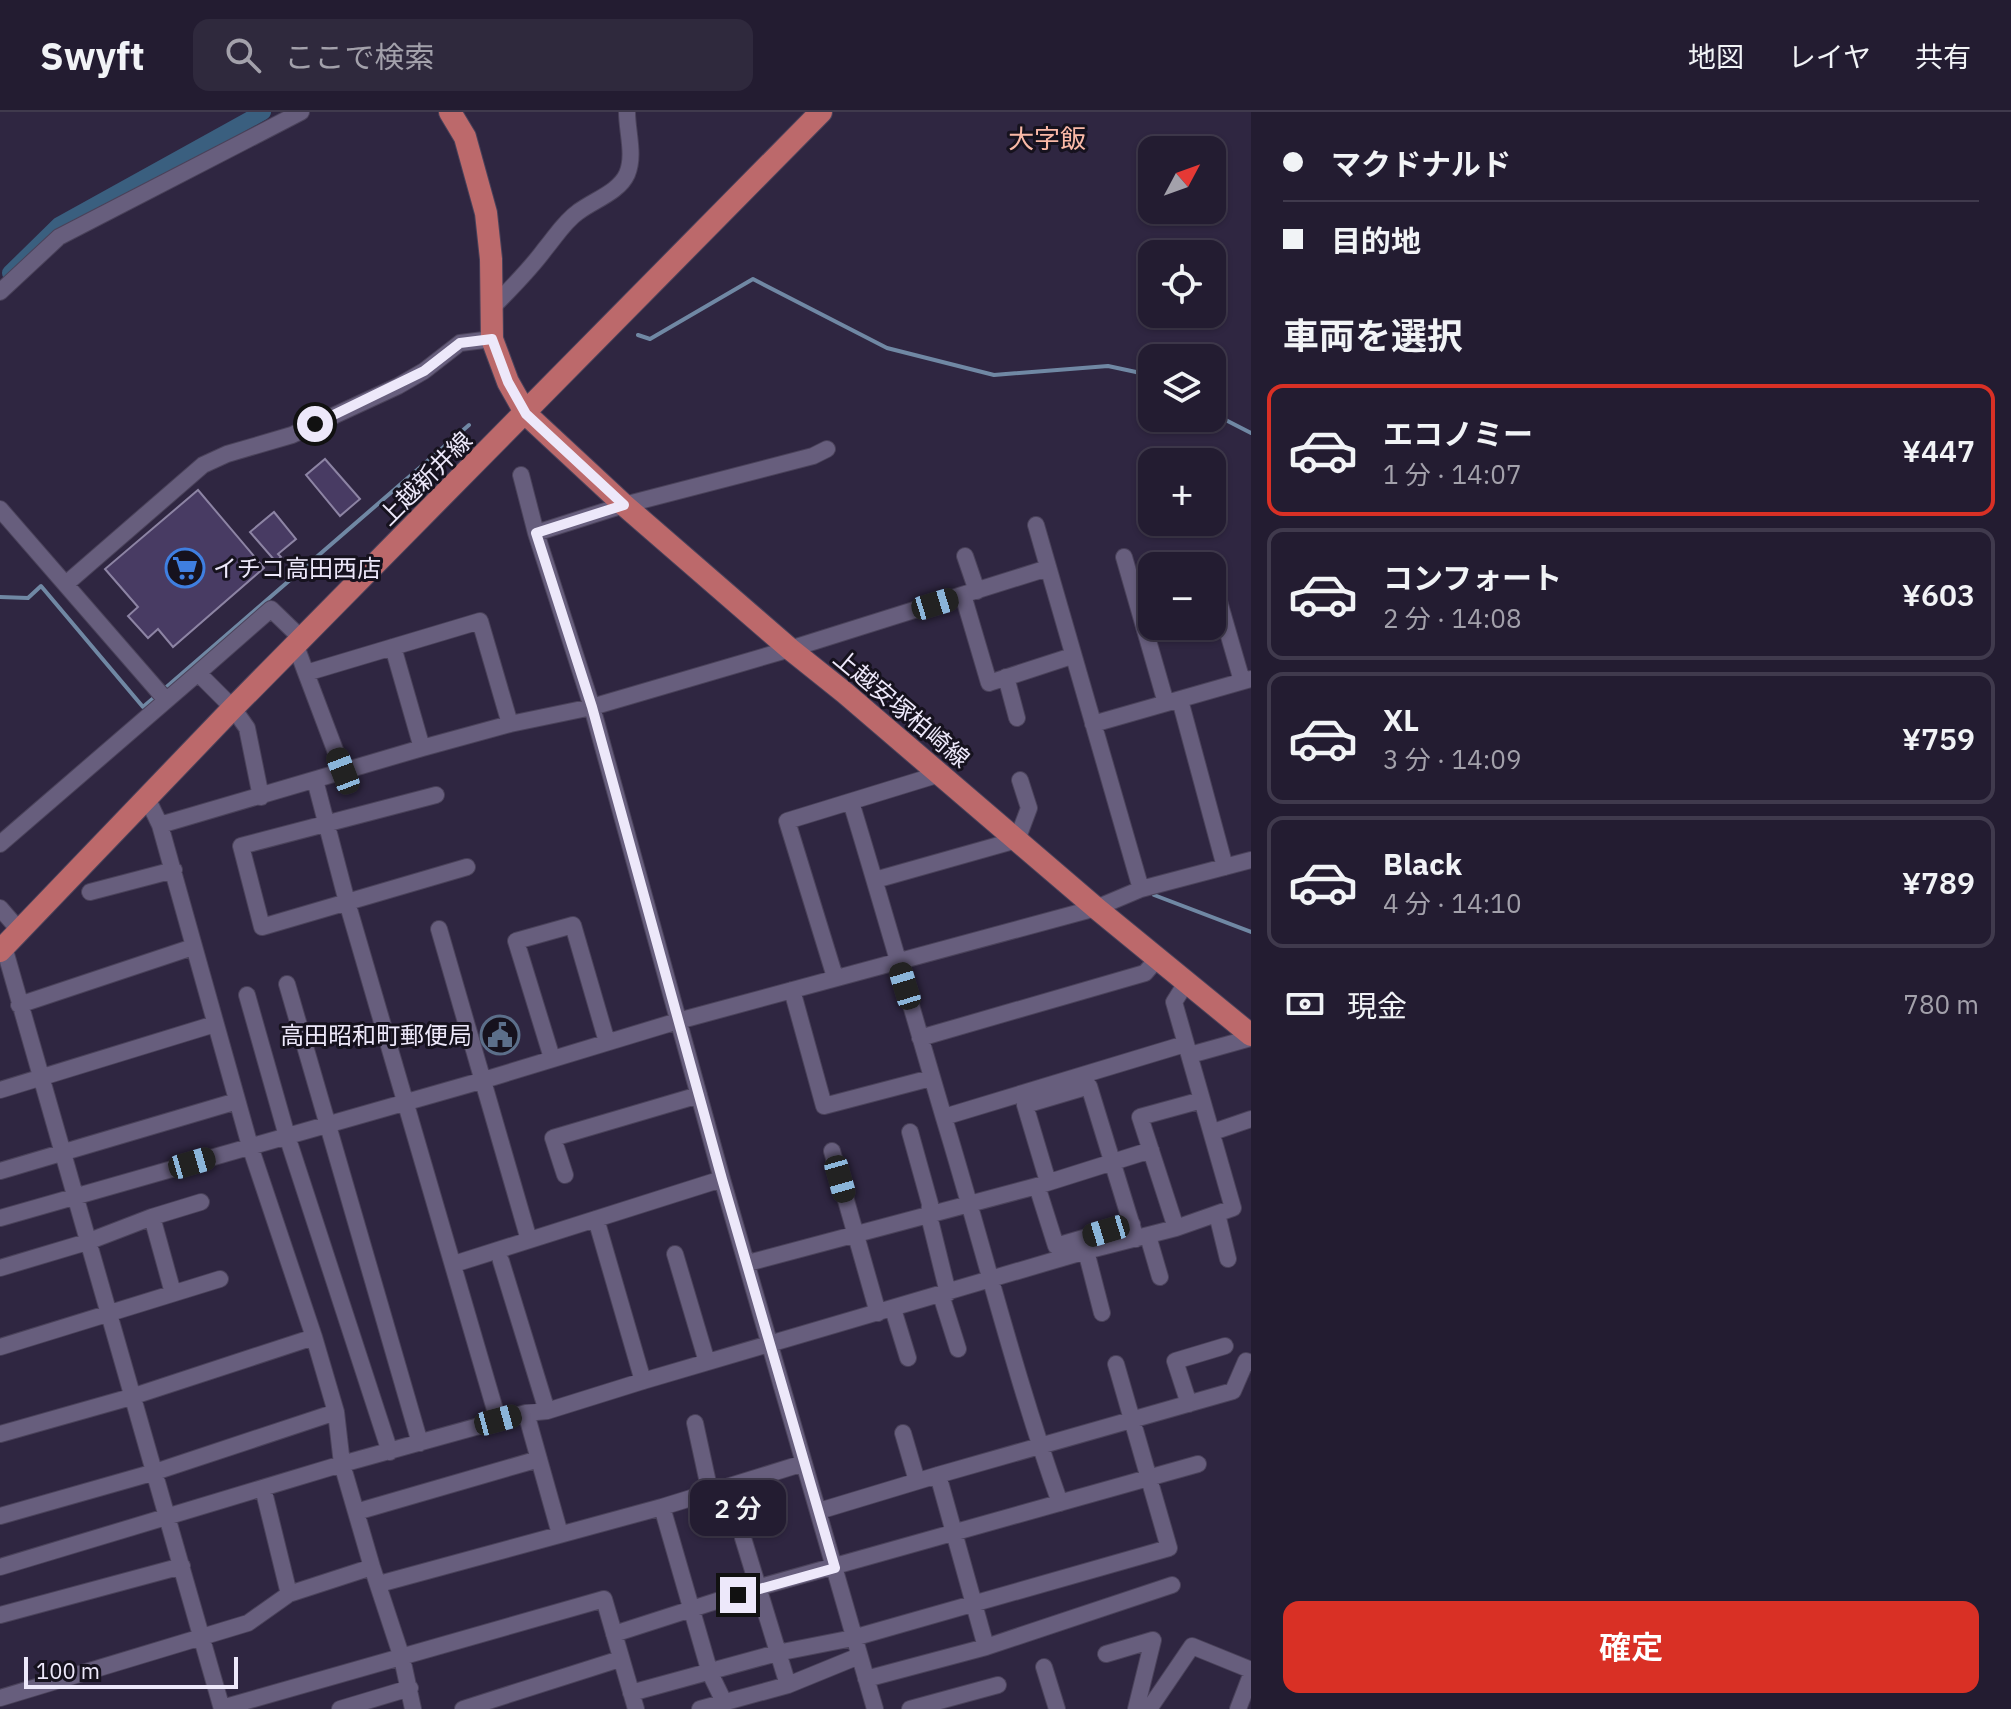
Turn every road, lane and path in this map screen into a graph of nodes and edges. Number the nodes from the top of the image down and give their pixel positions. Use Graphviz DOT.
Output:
graph roads {
  1 [pos="301,112"];
  2 [pos="450,112"];
  3 [pos="627,112"];
  4 [pos="821,112"];
  5 [pos="0,292"];
  6 [pos="490,310"];
  7 [pos="492,339"];
  8 [pos="526,414"];
  9 [pos="827,449"];
  10 [pos="521,475"];
  11 [pos="624,505"];
  12 [pos="0,509"];
  13 [pos="1036,525"];
  14 [pos="536,533"];
  15 [pos="965,556"];
  16 [pos="1124,557"];
  17 [pos="1048,568"];
  18 [pos="67,583"];
  19 [pos="970,593"];
  20 [pos="1226,621"];
  21 [pos="299,642"];
  22 [pos="393,647"];
  23 [pos="790,649"];
  24 [pos="1072,656"];
  25 [pos="198,673"];
  26 [pos="306,673"];
  27 [pos="1006,677"];
  28 [pos="1246,680"];
  29 [pos="166,700"];
  30 [pos="1173,702"];
  31 [pos="592,707"];
  32 [pos="233,708"];
  33 [pos="1017,718"];
  34 [pos="510,724"];
  35 [pos="1093,724"];
  36 [pos="422,748"];
  37 [pos="343,771"];
  38 [pos="940,774"];
  39 [pos="315,780"];
  40 [pos="1020,780"];
  41 [pos="436,795"];
  42 [pos="261,797"];
  43 [pos="147,798"];
  44 [pos="851,802"];
  45 [pos="326,823"];
  46 [pos="160,825"];
  47 [pos="1017,840"];
  48 [pos="0,844"];
  49 [pos="1251,860"];
  50 [pos="467,867"];
  51 [pos="1225,867"];
  52 [pos="174,870"];
  53 [pos="875,880"];
  54 [pos="1141,889"];
  55 [pos="90,892"];
  56 [pos="347,902"];
  57 [pos="0,908"];
  58 [pos="1096,908"];
  59 [pos="439,929"];
  60 [pos="19,930"];
  61 [pos="193,947"];
  62 [pos="2,949"];
  63 [pos="1158,958"];
  64 [pos="897,960"];
  65 [pos="835,977"];
  66 [pos="1186,983"];
  67 [pos="287,984"];
  68 [pos="792,990"];
  69 [pos="247,995"];
  70 [pos="19,1005"];
  71 [pos="678,1021"];
  72 [pos="215,1024"];
  73 [pos="1251,1036"];
  74 [pos="920,1038"];
  75 [pos="607,1042"];
  76 [pos="1187,1050"];
  77 [pos="552,1058"];
  78 [pos="42,1078"];
  79 [pos="931,1078"];
  80 [pos="484,1080"];
  81 [pos="0,1090"];
  82 [pos="699,1095"];
  83 [pos="1202,1100"];
  84 [pos="237,1101"];
  85 [pos="404,1102"];
  86 [pos="944,1117"];
  87 [pos="1251,1119"];
  88 [pos="326,1124"];
  89 [pos="910,1132"];
  90 [pos="1213,1132"];
  91 [pos="287,1136"];
  92 [pos="250,1146"];
  93 [pos="1151,1150"];
  94 [pos="832,1151"];
  95 [pos="63,1154"];
  96 [pos="1112,1162"];
  97 [pos="0,1171"];
  98 [pos="565,1175"];
  99 [pos="722,1179"];
  100 [pos="1042,1184"];
  101 [pos="76,1196"];
  102 [pos="201,1202"];
  103 [pos="968,1205"];
  104 [pos="1217,1214"];
  105 [pos="929,1216"];
  106 [pos="152,1217"];
  107 [pos="0,1218"];
  108 [pos="596,1219"];
  109 [pos="1176,1228"];
  110 [pos="1138,1233"];
  111 [pos="856,1236"];
  112 [pos="529,1240"];
  113 [pos="87,1242"];
  114 [pos="1086,1251"];
  115 [pos="675,1254"];
  116 [pos="1228,1259"];
  117 [pos="501,1261"];
  118 [pos="748,1263"];
  119 [pos="454,1264"];
  120 [pos="0,1268"];
  121 [pos="1160,1277"];
  122 [pos="220,1279"];
  123 [pos="989,1281"];
  124 [pos="173,1293"];
  125 [pos="945,1294"];
  126 [pos="885,1311"];
  127 [pos="1102,1313"];
  128 [pos="108,1314"];
  129 [pos="314,1337"];
  130 [pos="770,1344"];
  131 [pos="1225,1346"];
  132 [pos="0,1347"];
  133 [pos="958,1349"];
  134 [pos="908,1358"];
  135 [pos="707,1362"];
  136 [pos="1251,1363"];
  137 [pos="1116,1364"];
  138 [pos="643,1381"];
  139 [pos="131,1397"];
  140 [pos="1189,1404"];
  141 [pos="547,1411"];
  142 [pos="336,1412"];
  143 [pos="526,1413"];
  144 [pos="498,1420"];
  145 [pos="1133,1420"];
  146 [pos="695,1423"];
  147 [pos="903,1433"];
  148 [pos="0,1434"];
  149 [pos="420,1443"];
  150 [pos="1039,1446"];
  151 [pos="390,1452"];
  152 [pos="539,1459"];
  153 [pos="804,1463"];
  154 [pos="342,1464"];
  155 [pos="1198,1464"];
  156 [pos="155,1472"];
  157 [pos="938,1475"];
  158 [pos="1147,1477"];
  159 [pos="917,1481"];
  160 [pos="263,1488"];
  161 [pos="710,1492"];
  162 [pos="1060,1503"];
  163 [pos="662,1507"];
  164 [pos="819,1511"];
  165 [pos="356,1512"];
  166 [pos="0,1516"];
  167 [pos="168,1518"];
  168 [pos="955,1531"];
  169 [pos="560,1534"];
  170 [pos="743,1538"];
  171 [pos="182,1566"];
  172 [pos="0,1567"];
  173 [pos="372,1567"];
  174 [pos="835,1568"];
  175 [pos="379,1584"];
  176 [pos="1172,1585"];
  177 [pos="760,1587"];
  178 [pos="289,1594"];
  179 [pos="974,1602"];
  180 [pos="694,1610"];
  181 [pos="0,1615"];
  182 [pos="614,1634"];
  183 [pos="202,1637"];
  184 [pos="853,1638"];
  185 [pos="986,1647"];
  186 [pos="777,1653"];
  187 [pos="1106,1654"];
  188 [pos="859,1656"];
  189 [pos="402,1658"];
  190 [pos="620,1659"];
  191 [pos="1044,1667"];
  192 [pos="710,1673"];
  193 [pos="1251,1673"];
  194 [pos="866,1679"];
  195 [pos="788,1685"];
  196 [pos="998,1685"];
  197 [pos="410,1688"];
  198 [pos="0,1698"];
  199 [pos="634,1701"];
  200 [pos="724,1702"];
  201 [pos="871,1707"];
  202 [pos="222,1709"];
  203 [pos="340,1709"];
  204 [pos="413,1709"];
  205 [pos="463,1709"];
  206 [pos="700,1709"];
  207 [pos="910,1709"];
  208 [pos="1057,1709"];
  209 [pos="1136,1709"];
  210 [pos="1149,1709"];
  211 [pos="1238,1709"];
  1 -- 5 [label="street"];
  2 -- 6 [label="main road, 上越安塚柏崎線"];
  3 -- 6 [label="street"];
  4 -- 8 [label="main road, 上越新井線"];
  6 -- 7 [label="main road, 上越安塚柏崎線"];
  7 -- 8 [label="main road, 上越安塚柏崎線"];
  7 -- 18 [label="street"];
  8 -- 11 [label="main road, 上越安塚柏崎線"];
  8 -- 21 [label="main road, 上越新井線"];
  9 -- 11 [label="street"];
  10 -- 14 [label="street"];
  11 -- 14 [label="street"];
  11 -- 23 [label="main road, 上越安塚柏崎線"];
  12 -- 18 [label="street"];
  13 -- 17 [label="street"];
  14 -- 31 [label="street"];
  15 -- 19 [label="street"];
  16 -- 30 [label="street"];
  17 -- 19 [label="street"];
  17 -- 24 [label="street"];
  18 -- 29 [label="street"];
  19 -- 23 [label="street"];
  19 -- 27 [label="street"];
  20 -- 28 [label="street"];
  21 -- 25 [label="street"];
  21 -- 26 [label="street"];
  21 -- 32 [label="main road, 上越新井線"];
  22 -- 26 [label="street"];
  22 -- 34 [label="street"];
  22 -- 36 [label="street"];
  23 -- 31 [label="street"];
  23 -- 38 [label="main road, 上越安塚柏崎線"];
  24 -- 27 [label="street"];
  24 -- 35 [label="street"];
  25 -- 29 [label="street"];
  25 -- 32 [label="street"];
  26 -- 37 [label="street"];
  27 -- 33 [label="street"];
  28 -- 30 [label="street"];
  29 -- 48 [label="street"];
  30 -- 35 [label="street"];
  30 -- 51 [label="street"];
  31 -- 34 [label="street"];
  31 -- 71 [label="street"];
  32 -- 42 [label="street"];
  32 -- 43 [label="main road, 上越新井線"];
  34 -- 36 [label="street"];
  35 -- 54 [label="street"];
  36 -- 37 [label="street"];
  37 -- 39 [label="street"];
  38 -- 44 [label="street"];
  38 -- 47 [label="main road, 上越安塚柏崎線"];
  39 -- 42 [label="street"];
  39 -- 45 [label="street"];
  40 -- 47 [label="street"];
  41 -- 45 [label="street"];
  42 -- 46 [label="street"];
  43 -- 46 [label="street"];
  43 -- 60 [label="main road, 上越新井線"];
  44 -- 53 [label="street"];
  44 -- 65 [label="street"];
  45 -- 56 [label="street"];
  45 -- 56 [label="street"];
  46 -- 52 [label="street"];
  47 -- 53 [label="street"];
  47 -- 58 [label="main road, 上越安塚柏崎線"];
  49 -- 51 [label="street"];
  50 -- 56 [label="street"];
  51 -- 54 [label="street"];
  52 -- 55 [label="street"];
  52 -- 61 [label="street"];
  53 -- 64 [label="street"];
  54 -- 58 [label="street"];
  56 -- 85 [label="street"];
  57 -- 60 [label="street"];
  58 -- 63 [label="main road, 上越安塚柏崎線"];
  58 -- 64 [label="street"];
  59 -- 80 [label="street"];
  60 -- 62 [label="main road, 上越新井線"];
  61 -- 70 [label="street"];
  61 -- 72 [label="street"];
  62 -- 70 [label="street"];
  63 -- 66 [label="main road, 上越安塚柏崎線"];
  63 -- 74 [label="street"];
  64 -- 65 [label="street"];
  64 -- 74 [label="street"];
  65 -- 68 [label="street"];
  66 -- 73 [label="main road, 上越安塚柏崎線"];
  66 -- 76 [label="street"];
  67 -- 88 [label="street"];
  68 -- 71 [label="street"];
  68 -- 79 [label="street"];
  69 -- 91 [label="street"];
  70 -- 78 [label="street"];
  71 -- 75 [label="street"];
  71 -- 82 [label="street"];
  72 -- 78 [label="street"];
  72 -- 84 [label="street"];
  73 -- 76 [label="street"];
  74 -- 79 [label="street"];
  75 -- 77 [label="street"];
  75 -- 77 [label="street"];
  76 -- 83 [label="street"];
  76 -- 86 [label="street"];
  77 -- 80 [label="street"];
  78 -- 81 [label="street"];
  78 -- 95 [label="street"];
  79 -- 86 [label="street"];
  80 -- 85 [label="street"];
  80 -- 112 [label="street"];
  82 -- 98 [label="street"];
  82 -- 99 [label="street"];
  83 -- 90 [label="street"];
  83 -- 93 [label="street"];
  84 -- 92 [label="street"];
  84 -- 95 [label="street"];
  85 -- 88 [label="street"];
  85 -- 119 [label="street"];
  86 -- 103 [label="street"];
  87 -- 90 [label="street"];
  88 -- 91 [label="street"];
  88 -- 149 [label="street"];
  89 -- 105 [label="street"];
  90 -- 104 [label="street"];
  91 -- 92 [label="street"];
  91 -- 151 [label="street"];
  92 -- 101 [label="street"];
  92 -- 129 [label="street"];
  93 -- 96 [label="street"];
  93 -- 109 [label="street"];
  94 -- 111 [label="street"];
  95 -- 97 [label="street"];
  95 -- 101 [label="street"];
  96 -- 100 [label="street"];
  96 -- 100 [label="street"];
  96 -- 110 [label="street"];
  99 -- 108 [label="street"];
  99 -- 118 [label="street"];
  100 -- 103 [label="street"];
  100 -- 110 [label="street"];
  101 -- 107 [label="street"];
  101 -- 113 [label="street"];
  102 -- 106 [label="street"];
  103 -- 105 [label="street"];
  103 -- 123 [label="street"];
  104 -- 109 [label="street"];
  104 -- 116 [label="street"];
  105 -- 111 [label="street"];
  105 -- 125 [label="street"];
  106 -- 113 [label="street"];
  106 -- 124 [label="street"];
  108 -- 112 [label="street"];
  108 -- 138 [label="street"];
  109 -- 110 [label="street"];
  110 -- 114 [label="street"];
  110 -- 121 [label="street"];
  111 -- 118 [label="street"];
  111 -- 126 [label="street"];
  112 -- 119 [label="street"];
  113 -- 120 [label="street"];
  113 -- 128 [label="street"];
  114 -- 123 [label="street"];
  114 -- 127 [label="street"];
  115 -- 135 [label="street"];
  117 -- 141 [label="street"];
  118 -- 130 [label="street"];
  119 -- 144 [label="street"];
  122 -- 124 [label="street"];
  123 -- 125 [label="street"];
  123 -- 150 [label="street"];
  124 -- 128 [label="street"];
  125 -- 126 [label="street"];
  125 -- 133 [label="street"];
  126 -- 130 [label="street"];
  126 -- 134 [label="street"];
  128 -- 132 [label="street"];
  128 -- 139 [label="street"];
  129 -- 139 [label="street"];
  129 -- 142 [label="street"];
  130 -- 135 [label="street"];
  130 -- 153 [label="street"];
  131 -- 140 [label="street"];
  135 -- 138 [label="street"];
  136 -- 140 [label="street"];
  137 -- 145 [label="street"];
  138 -- 141 [label="street"];
  139 -- 148 [label="street"];
  139 -- 156 [label="street"];
  140 -- 145 [label="street"];
  141 -- 143 [label="street"];
  142 -- 154 [label="street"];
  142 -- 156 [label="street"];
  143 -- 144 [label="street"];
  143 -- 152 [label="street"];
  144 -- 149 [label="street"];
  145 -- 150 [label="street"];
  145 -- 158 [label="street"];
  146 -- 161 [label="street"];
  147 -- 159 [label="street"];
  149 -- 151 [label="street"];
  150 -- 157 [label="street"];
  150 -- 162 [label="street"];
  151 -- 154 [label="street"];
  152 -- 165 [label="street"];
  152 -- 169 [label="street"];
  153 -- 161 [label="street"];
  153 -- 164 [label="street"];
  154 -- 160 [label="street"];
  154 -- 165 [label="street"];
  155 -- 158 [label="street"];
  156 -- 166 [label="street"];
  156 -- 167 [label="street"];
  157 -- 159 [label="street"];
  157 -- 168 [label="street"];
  158 -- 162 [label="street"];
  158 -- 179 [label="street"];
  159 -- 164 [label="street"];
  160 -- 167 [label="street"];
  160 -- 178 [label="street"];
  161 -- 163 [label="street"];
  162 -- 168 [label="street"];
  163 -- 169 [label="street"];
  163 -- 180 [label="street"];
  164 -- 174 [label="street"];
  165 -- 173 [label="street"];
  167 -- 171 [label="street"];
  167 -- 172 [label="street"];
  168 -- 174 [label="street"];
  168 -- 179 [label="street"];
  169 -- 175 [label="street"];
  170 -- 177 [label="street"];
  171 -- 181 [label="street"];
  171 -- 183 [label="street"];
  173 -- 175 [label="street"];
  173 -- 178 [label="street"];
  174 -- 177 [label="street"];
  174 -- 184 [label="street"];
  175 -- 189 [label="street"];
  176 -- 185 [label="street"];
  177 -- 180 [label="street"];
  177 -- 186 [label="street"];
  178 -- 183 [label="street"];
  179 -- 184 [label="street"];
  179 -- 185 [label="street"];
  180 -- 182 [label="street"];
  180 -- 192 [label="street"];
  182 -- 189 [label="street"];
  182 -- 190 [label="street"];
  183 -- 198 [label="street"];
  183 -- 202 [label="street"];
  184 -- 186 [label="street"];
  184 -- 188 [label="street"];
  185 -- 194 [label="street"];
  186 -- 192 [label="street"];
  186 -- 195 [label="street"];
  187 -- 209 [label="street"];
  188 -- 194 [label="street"];
  188 -- 195 [label="street"];
  189 -- 197 [label="street"];
  189 -- 202 [label="street"];
  190 -- 199 [label="street"];
  190 -- 205 [label="street"];
  191 -- 208 [label="street"];
  192 -- 199 [label="street"];
  192 -- 200 [label="street"];
  193 -- 210 [label="street"];
  193 -- 211 [label="street"];
  194 -- 201 [label="street"];
  195 -- 200 [label="street"];
  196 -- 207 [label="street"];
  197 -- 203 [label="street"];
  197 -- 204 [label="street"];
  200 -- 206 [label="street"];
}
